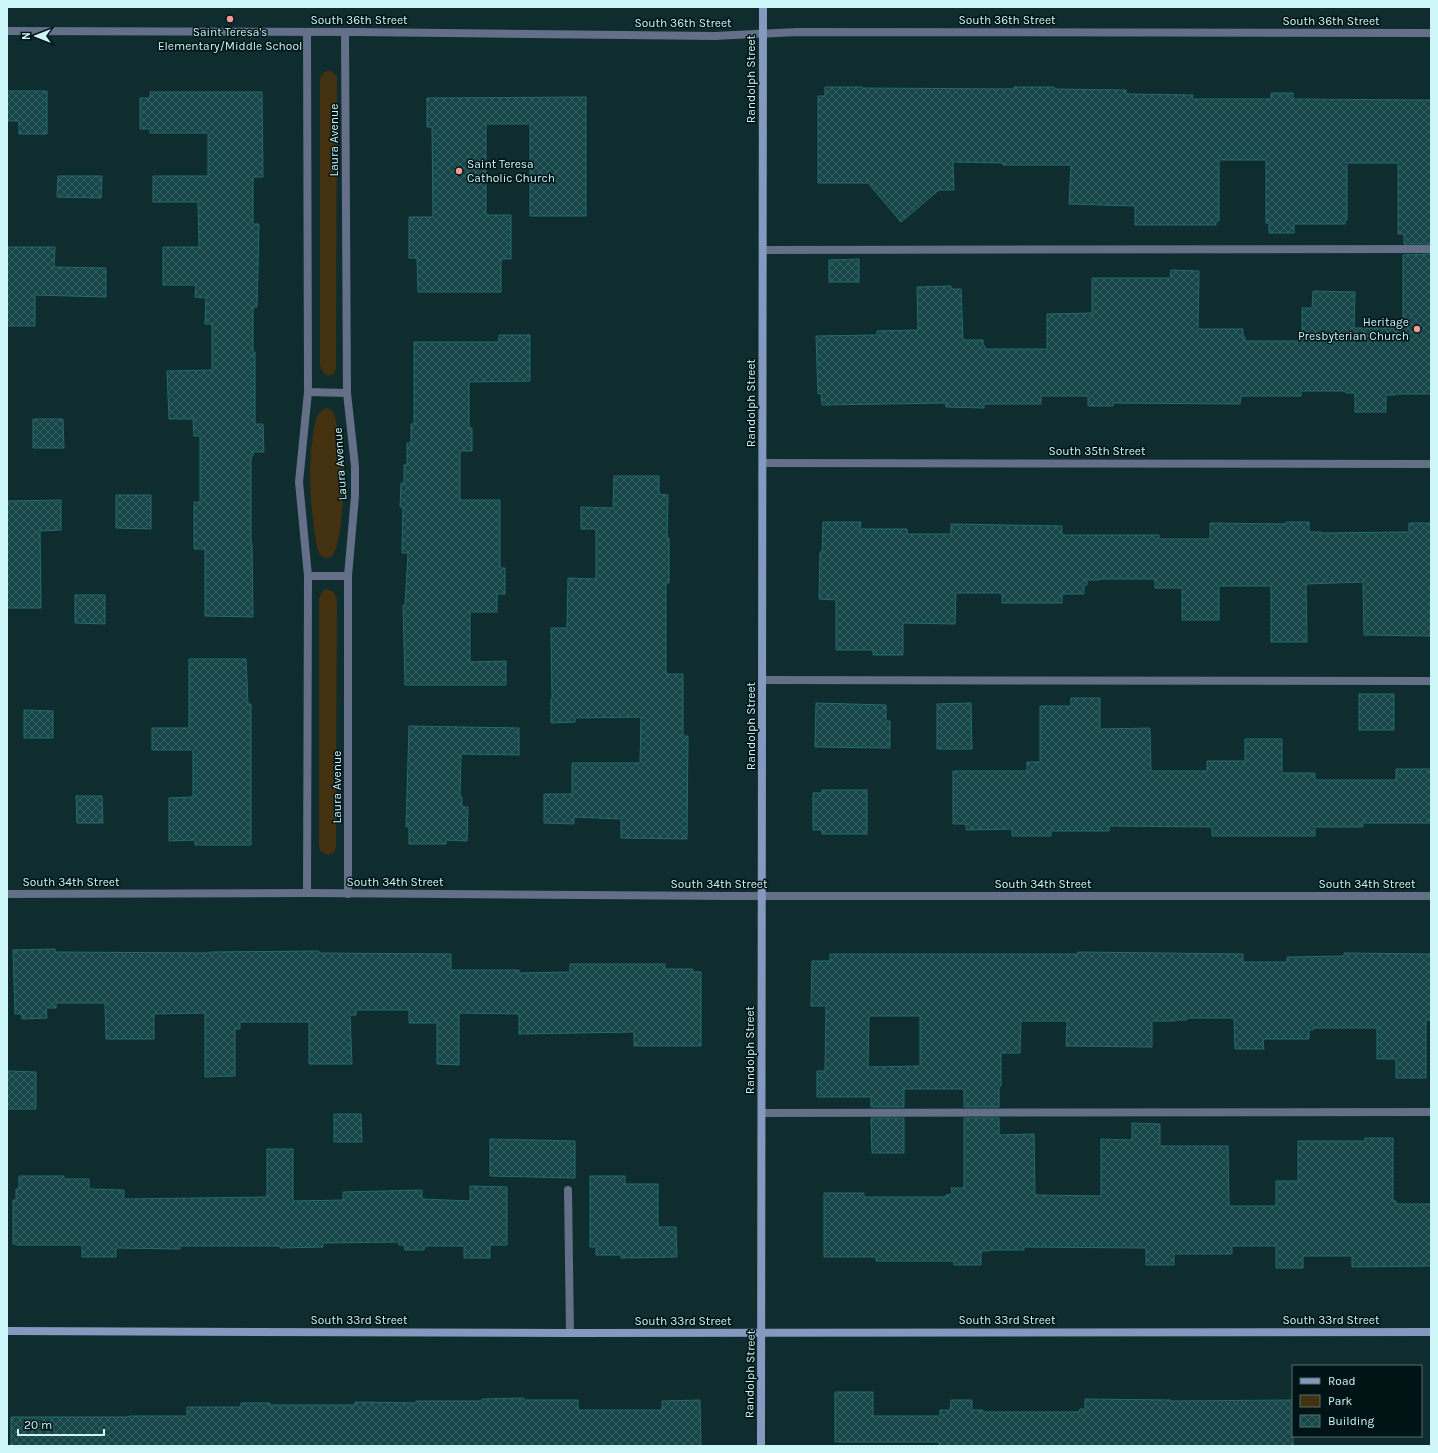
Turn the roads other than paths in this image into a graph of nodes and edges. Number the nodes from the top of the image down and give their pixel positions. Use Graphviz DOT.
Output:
graph roads {
  1 [pos="763,7"];
  2 [pos="7,31"];
  3 [pos="307,32"];
  4 [pos="345,32"];
  5 [pos="1431,33"];
  6 [pos="763,34"];
  7 [pos="1431,249"];
  8 [pos="763,250"];
  9 [pos="308,392"];
  10 [pos="347,392"];
  11 [pos="763,463"];
  12 [pos="1431,464"];
  13 [pos="308,576"];
  14 [pos="348,576"];
  15 [pos="763,680"];
  16 [pos="1431,681"];
  17 [pos="307,893"];
  18 [pos="7,894"];
  19 [pos="348,894"];
  20 [pos="762,896"];
  21 [pos="1431,896"];
  22 [pos="1431,1112"];
  23 [pos="762,1113"];
  24 [pos="568,1190"];
  25 [pos="7,1331"];
  26 [pos="762,1332"];
  27 [pos="1431,1332"];
  28 [pos="570,1333"];
  29 [pos="761,1446"];
  1 -- 6 [label="main road, Randolph Street"];
  2 -- 3 [label="street, South 36th Street"];
  3 -- 4 [label="street, South 36th Street"];
  3 -- 9 [label="street"];
  4 -- 6 [label="street, South 36th Street"];
  4 -- 10 [label="street, Laura Avenue"];
  5 -- 6 [label="street, South 36th Street"];
  6 -- 8 [label="main road, Randolph Street"];
  7 -- 8 [label="street"];
  8 -- 11 [label="main road, Randolph Street"];
  9 -- 10 [label="street"];
  9 -- 13 [label="street"];
  10 -- 14 [label="street, Laura Avenue"];
  11 -- 12 [label="street, South 35th Street"];
  11 -- 15 [label="main road, Randolph Street"];
  13 -- 14 [label="street"];
  13 -- 17 [label="street"];
  14 -- 19 [label="street, Laura Avenue"];
  15 -- 16 [label="street"];
  15 -- 20 [label="main road, Randolph Street"];
  17 -- 18 [label="street, South 34th Street"];
  17 -- 19 [label="street, South 34th Street"];
  19 -- 20 [label="street, South 34th Street"];
  20 -- 21 [label="street, South 34th Street"];
  20 -- 23 [label="main road, Randolph Street"];
  22 -- 23 [label="street"];
  23 -- 26 [label="main road, Randolph Street"];
  24 -- 28 [label="street"];
  25 -- 28 [label="main road, South 33rd Street"];
  26 -- 27 [label="main road, South 33rd Street"];
  26 -- 28 [label="main road, South 33rd Street"];
  26 -- 29 [label="main road, Randolph Street"];
}
